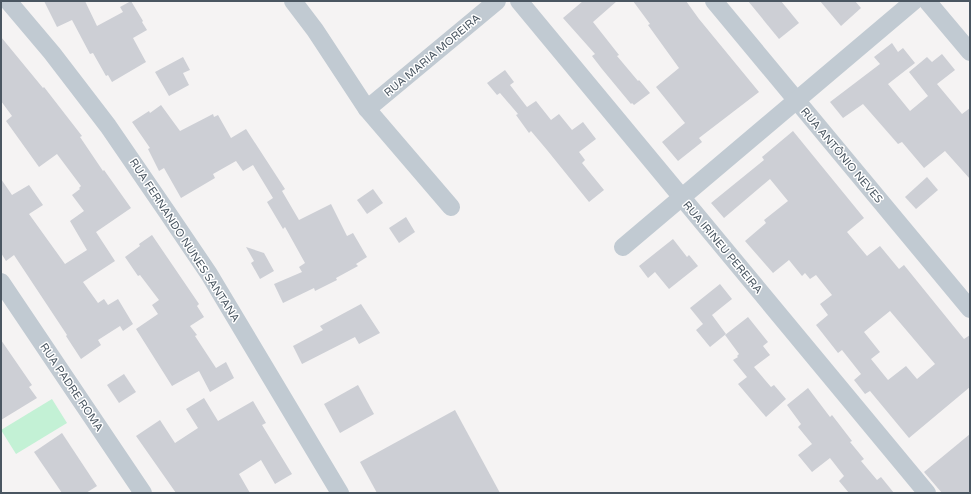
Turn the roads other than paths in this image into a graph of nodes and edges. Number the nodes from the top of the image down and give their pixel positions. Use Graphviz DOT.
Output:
graph roads {
  1 [pos="8,1"];
  2 [pos="293,1"];
  3 [pos="497,1"];
  4 [pos="519,1"];
  5 [pos="714,1"];
  6 [pos="914,1"];
  7 [pos="927,1"];
  8 [pos="970,52"];
  9 [pos="796,100"];
  10 [pos="367,108"];
  11 [pos="682,197"];
  12 [pos="451,207"];
  13 [pos="623,247"];
  14 [pos="1,282"];
  15 [pos="970,309"];
  16 [pos="143,493"];
  17 [pos="340,493"];
  18 [pos="927,493"];
  1 -- 17 [label="street, RUA FERNANDO NUNES SANTANA"];
  2 -- 10 [label="street"];
  3 -- 10 [label="street, RUA MARIA MOREIRA"];
  4 -- 11 [label="street, RUA IRINEU PEREIRA"];
  5 -- 9 [label="street, RUA ANTÔNIO NEVES"];
  6 -- 9 [label="street"];
  7 -- 8 [label="street"];
  9 -- 11 [label="street"];
  9 -- 15 [label="street, RUA ANTÔNIO NEVES"];
  10 -- 12 [label="street"];
  11 -- 13 [label="street"];
  11 -- 18 [label="street, RUA IRINEU PEREIRA"];
  14 -- 16 [label="street, RUA PADRE ROMA"];
}
